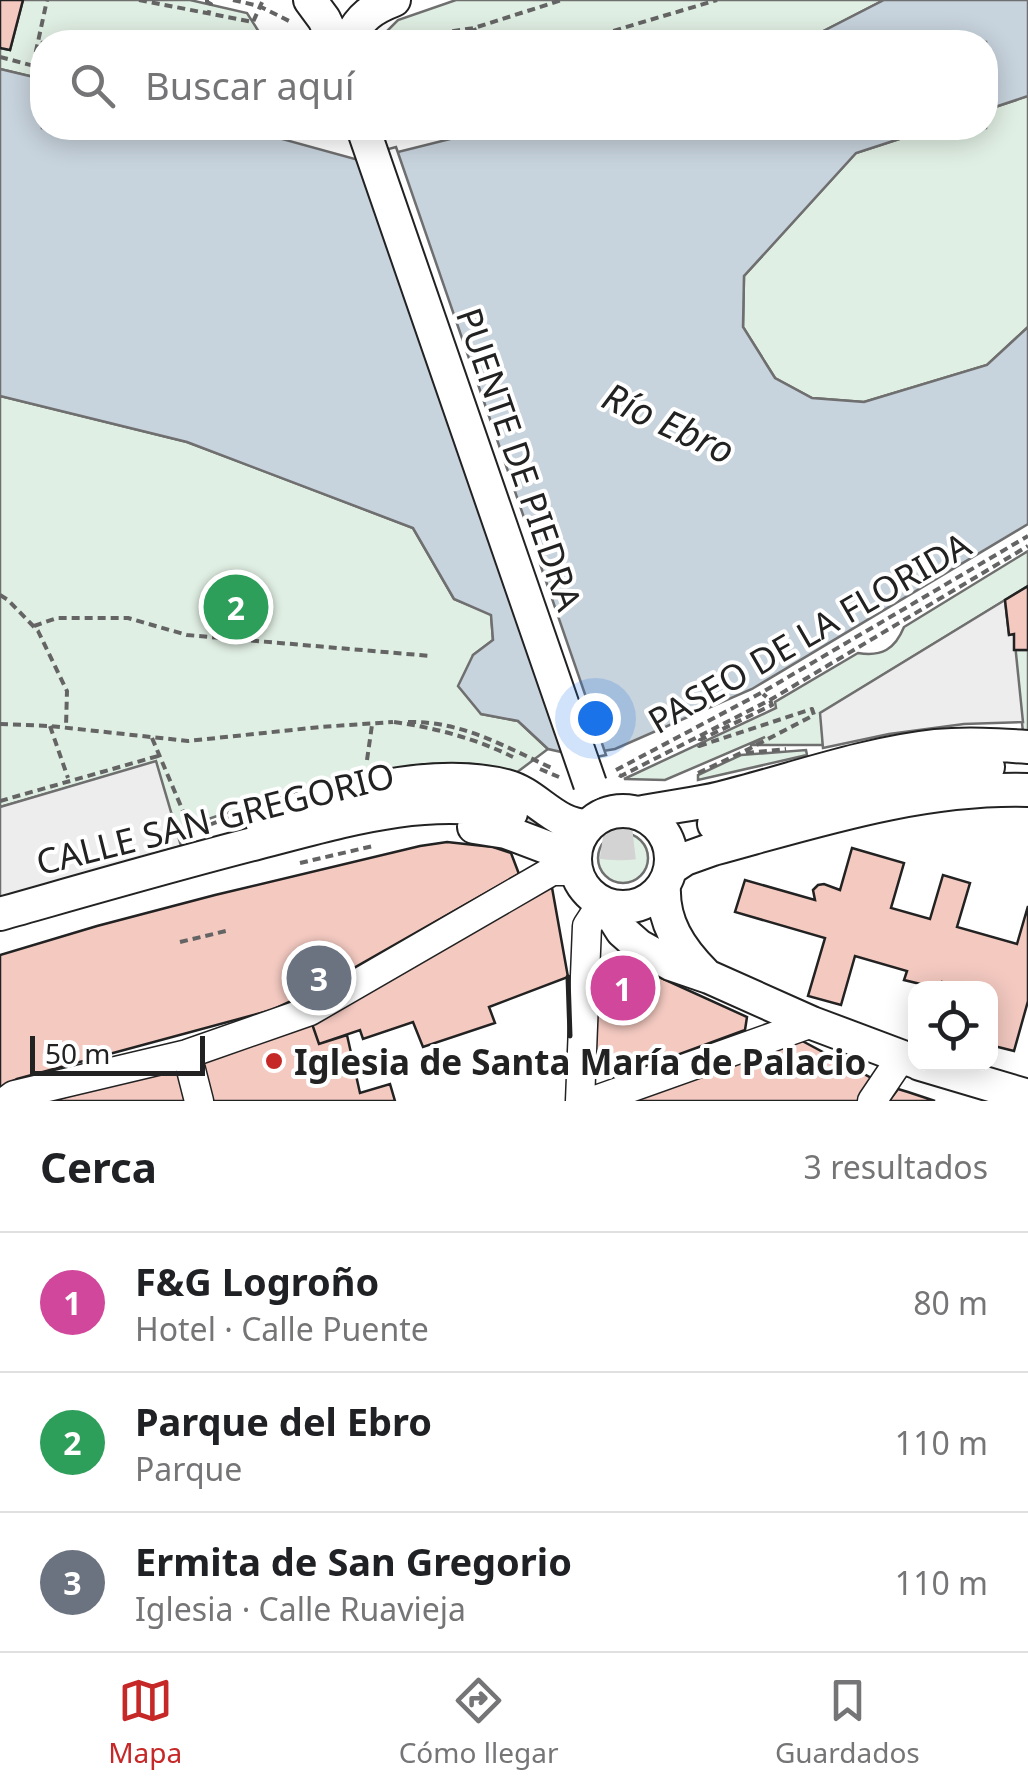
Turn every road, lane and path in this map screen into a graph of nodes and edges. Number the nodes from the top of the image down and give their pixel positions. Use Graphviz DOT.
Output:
graph roads {
  1 [pos="47,0"];
  2 [pos="139,0"];
  3 [pos="207,0"];
  4 [pos="233,0"];
  5 [pos="263,0"];
  6 [pos="347,0"];
  7 [pos="394,0"];
  8 [pos="562,0"];
  9 [pos="718,0"];
  10 [pos="259,6"];
  11 [pos="302,12"];
  12 [pos="208,13"];
  13 [pos="474,28"];
  14 [pos="40,30"];
  15 [pos="330,30"];
  16 [pos="346,30"];
  17 [pos="352,30"];
  18 [pos="462,30"];
  19 [pos="617,30"];
  20 [pos="0,57"];
  21 [pos="30,64"];
  22 [pos="368,140"];
  23 [pos="380,140"];
  24 [pos="1028,536"];
  25 [pos="1028,546"];
  26 [pos="0,595"];
  27 [pos="34,626"];
  28 [pos="431,656"];
  29 [pos="761,692"];
  30 [pos="770,700"];
  31 [pos="0,724"];
  32 [pos="50,726"];
  33 [pos="66,728"];
  34 [pos="152,738"];
  35 [pos="1028,747"];
  36 [pos="158,756"];
  37 [pos="1028,769"];
  38 [pos="698,772"];
  39 [pos="588,778"];
  40 [pos="68,780"];
  41 [pos="1028,790"];
  42 [pos="0,801"];
  43 [pos="511,814"];
  44 [pos="611,817"];
  45 [pos="714,824"];
  46 [pos="384,843"];
  47 [pos="203,857"];
  48 [pos="296,864"];
  49 [pos="576,864"];
  50 [pos="667,877"];
  51 [pos="604,904"];
  52 [pos="0,914"];
  53 [pos="226,931"];
  54 [pos="180,942"];
  55 [pos="708,977"];
  56 [pos="812,1023"];
  57 [pos="187,1054"];
  58 [pos="908,1059"];
  59 [pos="908,1065"];
  60 [pos="945,1071"];
  61 [pos="1028,1096"];
  62 [pos="6,1101"];
  63 [pos="199,1101"];
  64 [pos="580,1101"];
  65 [pos="593,1101"];
  66 [pos="872,1101"];
  1 -- 14 [label="path"];
  2 -- 12 [label="path"];
  3 -- 12 [label="path"];
  4 -- 10 [label="path"];
  5 -- 10 [label="path"];
  6 -- 16 [label="main road"];
  7 -- 17 [label="main road"];
  8 -- 13 [label="path"];
  9 -- 19 [label="path"];
  10 -- 11 [label="path"];
  10 -- 12 [label="path"];
  11 -- 15 [label="main road"];
  13 -- 18 [label="path"];
  20 -- 21 [label="path"];
  22 -- 39 [label="main road, PUENTE DE PIEDRA, bridge"];
  23 -- 39 [label="main road, PUENTE DE PIEDRA"];
  24 -- 29 [label="path, PASEO DE LA FLORIDA"];
  25 -- 30 [label="path, PASEO DE LA FLORIDA"];
  26 -- 27 [label="path"];
  27 -- 28 [label="path"];
  27 -- 33 [label="path"];
  29 -- 30 [label="path"];
  29 -- 39 [label="path, PASEO DE LA FLORIDA"];
  30 -- 38 [label="path"];
  30 -- 39 [label="path, PASEO DE LA FLORIDA"];
  31 -- 32 [label="path"];
  32 -- 33 [label="path"];
  32 -- 40 [label="path"];
  33 -- 34 [label="path"];
  34 -- 36 [label="path"];
  34 -- 39 [label="path"];
  35 -- 44 [label="main road"];
  36 -- 40 [label="path"];
  36 -- 47 [label="path"];
  37 -- 45 [label="main road"];
  39 -- 44 [label="main road, PUENTE DE PIEDRA"];
  40 -- 42 [label="path"];
  41 -- 50 [label="main road"];
  43 -- 47 [label="main road, CALLE SAN GREGORIO"];
  44 -- 47 [label="main road"];
  44 -- 49 [label="main road"];
  44 -- 50 [label="main road"];
  46 -- 48 [label="path"];
  47 -- 49 [label="main road"];
  47 -- 52 [label="main road, CALLE SAN GREGORIO"];
  49 -- 51 [label="main road"];
  49 -- 57 [label="street"];
  50 -- 51 [label="main road"];
  50 -- 55 [label="main road"];
  51 -- 55 [label="main road"];
  51 -- 64 [label="street"];
  53 -- 54 [label="path"];
  55 -- 56 [label="main road"];
  56 -- 58 [label="main road"];
  56 -- 65 [label="street"];
  57 -- 62 [label="street"];
  57 -- 63 [label="street"];
  59 -- 66 [label="street"];
  60 -- 61 [label="main road"];
}
